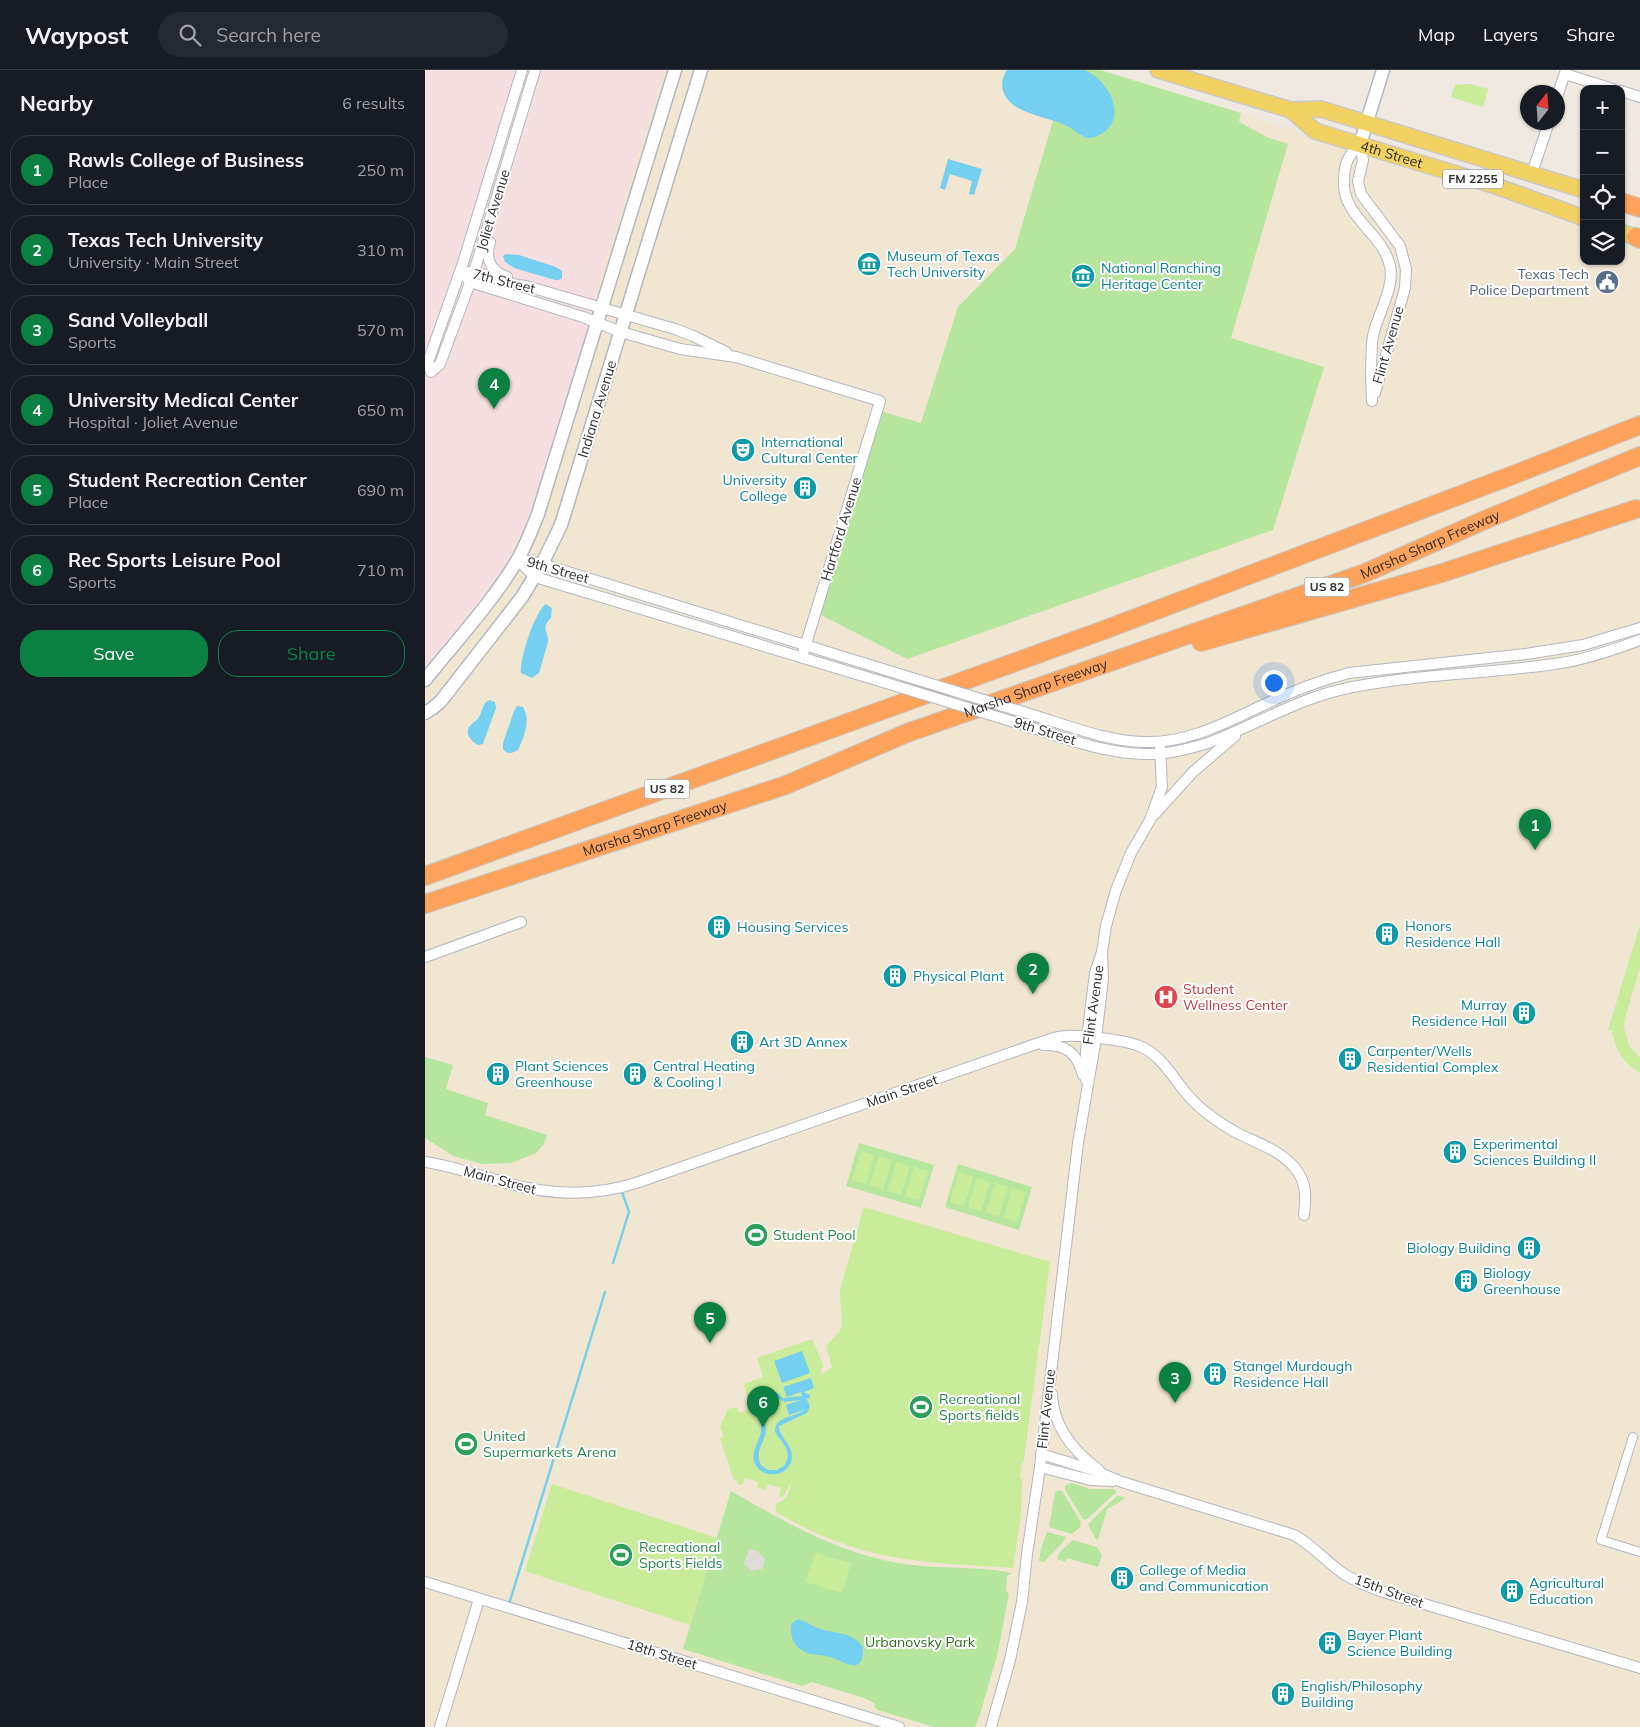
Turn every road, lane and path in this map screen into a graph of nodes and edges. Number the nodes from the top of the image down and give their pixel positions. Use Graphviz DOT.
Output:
graph roads {
  1 [pos="522,70"];
  2 [pos="535,70"];
  3 [pos="675,70"];
  4 [pos="701,70"];
  5 [pos="1158,70"];
  6 [pos="1383,70"];
  7 [pos="1566,72"];
  8 [pos="1561,85"];
  9 [pos="1602,85"];
  10 [pos="1625,92"];
  11 [pos="1640,97"];
  12 [pos="1291,110"];
  13 [pos="1367,123"];
  14 [pos="1546,130"];
  15 [pos="1360,144"];
  16 [pos="1532,173"];
  17 [pos="1580,189"];
  18 [pos="1625,203"];
  19 [pos="1640,206"];
  20 [pos="1580,217"];
  21 [pos="489,225"];
  22 [pos="461,272"];
  23 [pos="474,272"];
  24 [pos="470,282"];
  25 [pos="526,286"];
  26 [pos="602,308"];
  27 [pos="627,315"];
  28 [pos="598,323"];
  29 [pos="621,332"];
  30 [pos="736,357"];
  31 [pos="879,401"];
  32 [pos="1640,413"];
  33 [pos="1640,425"];
  34 [pos="1640,456"];
  35 [pos="1513,475"];
  36 [pos="1638,514"];
  37 [pos="517,559"];
  38 [pos="542,564"];
  39 [pos="535,577"];
  40 [pos="1640,621"];
  41 [pos="1640,628"];
  42 [pos="1628,632"];
  43 [pos="1640,640"];
  44 [pos="805,646"];
  45 [pos="802,657"];
  46 [pos="425,680"];
  47 [pos="1007,698"];
  48 [pos="425,713"];
  49 [pos="1248,727"];
  50 [pos="1160,742"];
  51 [pos="1160,754"];
  52 [pos="1150,820"];
  53 [pos="425,876"];
  54 [pos="425,904"];
  55 [pos="521,922"];
  56 [pos="425,957"];
  57 [pos="1092,1038"];
  58 [pos="1032,1045"];
  59 [pos="1087,1088"];
  60 [pos="425,1162"];
  61 [pos="1304,1215"];
  62 [pos="1050,1372"];
  63 [pos="1633,1437"];
  64 [pos="1041,1454"];
  65 [pos="1040,1467"];
  66 [pos="1122,1482"];
  67 [pos="1640,1552"];
  68 [pos="425,1582"];
  69 [pos="479,1599"];
  70 [pos="1640,1668"];
  71 [pos="440,1727"];
  72 [pos="899,1727"];
  73 [pos="991,1727"];
  1 -- 22 [label="street, Joliet Avenue"];
  2 -- 21 [label="street, Joliet Avenue"];
  3 -- 26 [label="street, Indiana Avenue"];
  4 -- 27 [label="street, Indiana Avenue"];
  5 -- 12 [label="main road, 4th Street / FM 2255"];
  6 -- 13 [label="street, Flint Avenue"];
  7 -- 8 [label="street"];
  7 -- 9 [label="street"];
  10 -- 11 [label="street"];
  12 -- 13 [label="main road, 4th Street / FM 2255"];
  12 -- 15 [label="main road, 4th Street / FM 2255"];
  13 -- 15 [label="street, Flint Avenue"];
  13 -- 16 [label="main road, 4th Street / FM 2255"];
  14 -- 16 [label="street"];
  15 -- 15 [label="street, Flint Avenue"];
  15 -- 20 [label="main road, 4th Street / FM 2255"];
  16 -- 17 [label="main road, 4th Street / FM 2255"];
  18 -- 19 [label="highway"];
  21 -- 23 [label="street, Joliet Avenue"];
  21 -- 25 [label="street"];
  22 -- 23 [label="street, 7th Street"];
  22 -- 24 [label="street, 7th Street"];
  22 -- 24 [label="street, Joliet Avenue"];
  23 -- 24 [label="street, Joliet Avenue"];
  23 -- 25 [label="street, 7th Street"];
  24 -- 28 [label="street, 7th Street"];
  25 -- 26 [label="street, 7th Street"];
  26 -- 27 [label="street, 7th Street"];
  26 -- 28 [label="street, Indiana Avenue"];
  27 -- 29 [label="street, Indiana Avenue"];
  27 -- 30 [label="street, 7th Street"];
  28 -- 29 [label="street, 7th Street"];
  28 -- 37 [label="street, Indiana Avenue"];
  29 -- 30 [label="street, 7th Street"];
  29 -- 38 [label="street, Indiana Avenue"];
  30 -- 31 [label="street, 7th Street"];
  31 -- 44 [label="street, Hartford Avenue"];
  32 -- 35 [label="highway"];
  33 -- 35 [label="highway, US 82"];
  34 -- 47 [label="highway, Marsha Sharp Freeway / US 82"];
  35 -- 53 [label="highway, US 82"];
  36 -- 47 [label="highway"];
  37 -- 38 [label="street, 9th Street"];
  37 -- 39 [label="street, 9th Street"];
  37 -- 46 [label="street, Indiana Avenue"];
  38 -- 39 [label="street, Indiana Avenue"];
  38 -- 44 [label="street, 9th Street"];
  39 -- 45 [label="street, 9th Street"];
  39 -- 48 [label="street, Indiana Avenue"];
  40 -- 42 [label="street"];
  41 -- 42 [label="street"];
  42 -- 50 [label="street"];
  43 -- 49 [label="street, Flint Avenue"];
  44 -- 45 [label="street, Hartford Avenue"];
  44 -- 50 [label="street, 9th Street, bridge"];
  45 -- 51 [label="street, 9th Street, bridge"];
  47 -- 54 [label="highway, Marsha Sharp Freeway / US 82"];
  49 -- 51 [label="street, Flint Avenue"];
  49 -- 52 [label="street, Flint Avenue"];
  50 -- 51 [label="street, Flint Avenue"];
  51 -- 52 [label="street, Flint Avenue"];
  52 -- 57 [label="street, Flint Avenue"];
  55 -- 56 [label="street"];
  57 -- 58 [label="street, Main Street"];
  57 -- 59 [label="street, Flint Avenue"];
  57 -- 61 [label="street, Main Street"];
  58 -- 59 [label="street"];
  58 -- 60 [label="street, Main Street"];
  59 -- 62 [label="street, Flint Avenue"];
  62 -- 64 [label="street, Flint Avenue"];
  62 -- 66 [label="street"];
  63 -- 67 [label="street"];
  64 -- 65 [label="street, Flint Avenue"];
  64 -- 66 [label="street, 15th Street"];
  65 -- 66 [label="street, 15th Street"];
  65 -- 73 [label="street, Flint Avenue"];
  66 -- 70 [label="street, 15th Street"];
  68 -- 69 [label="street, 18th Street"];
  69 -- 71 [label="street"];
  69 -- 72 [label="street, 18th Street"];
}
